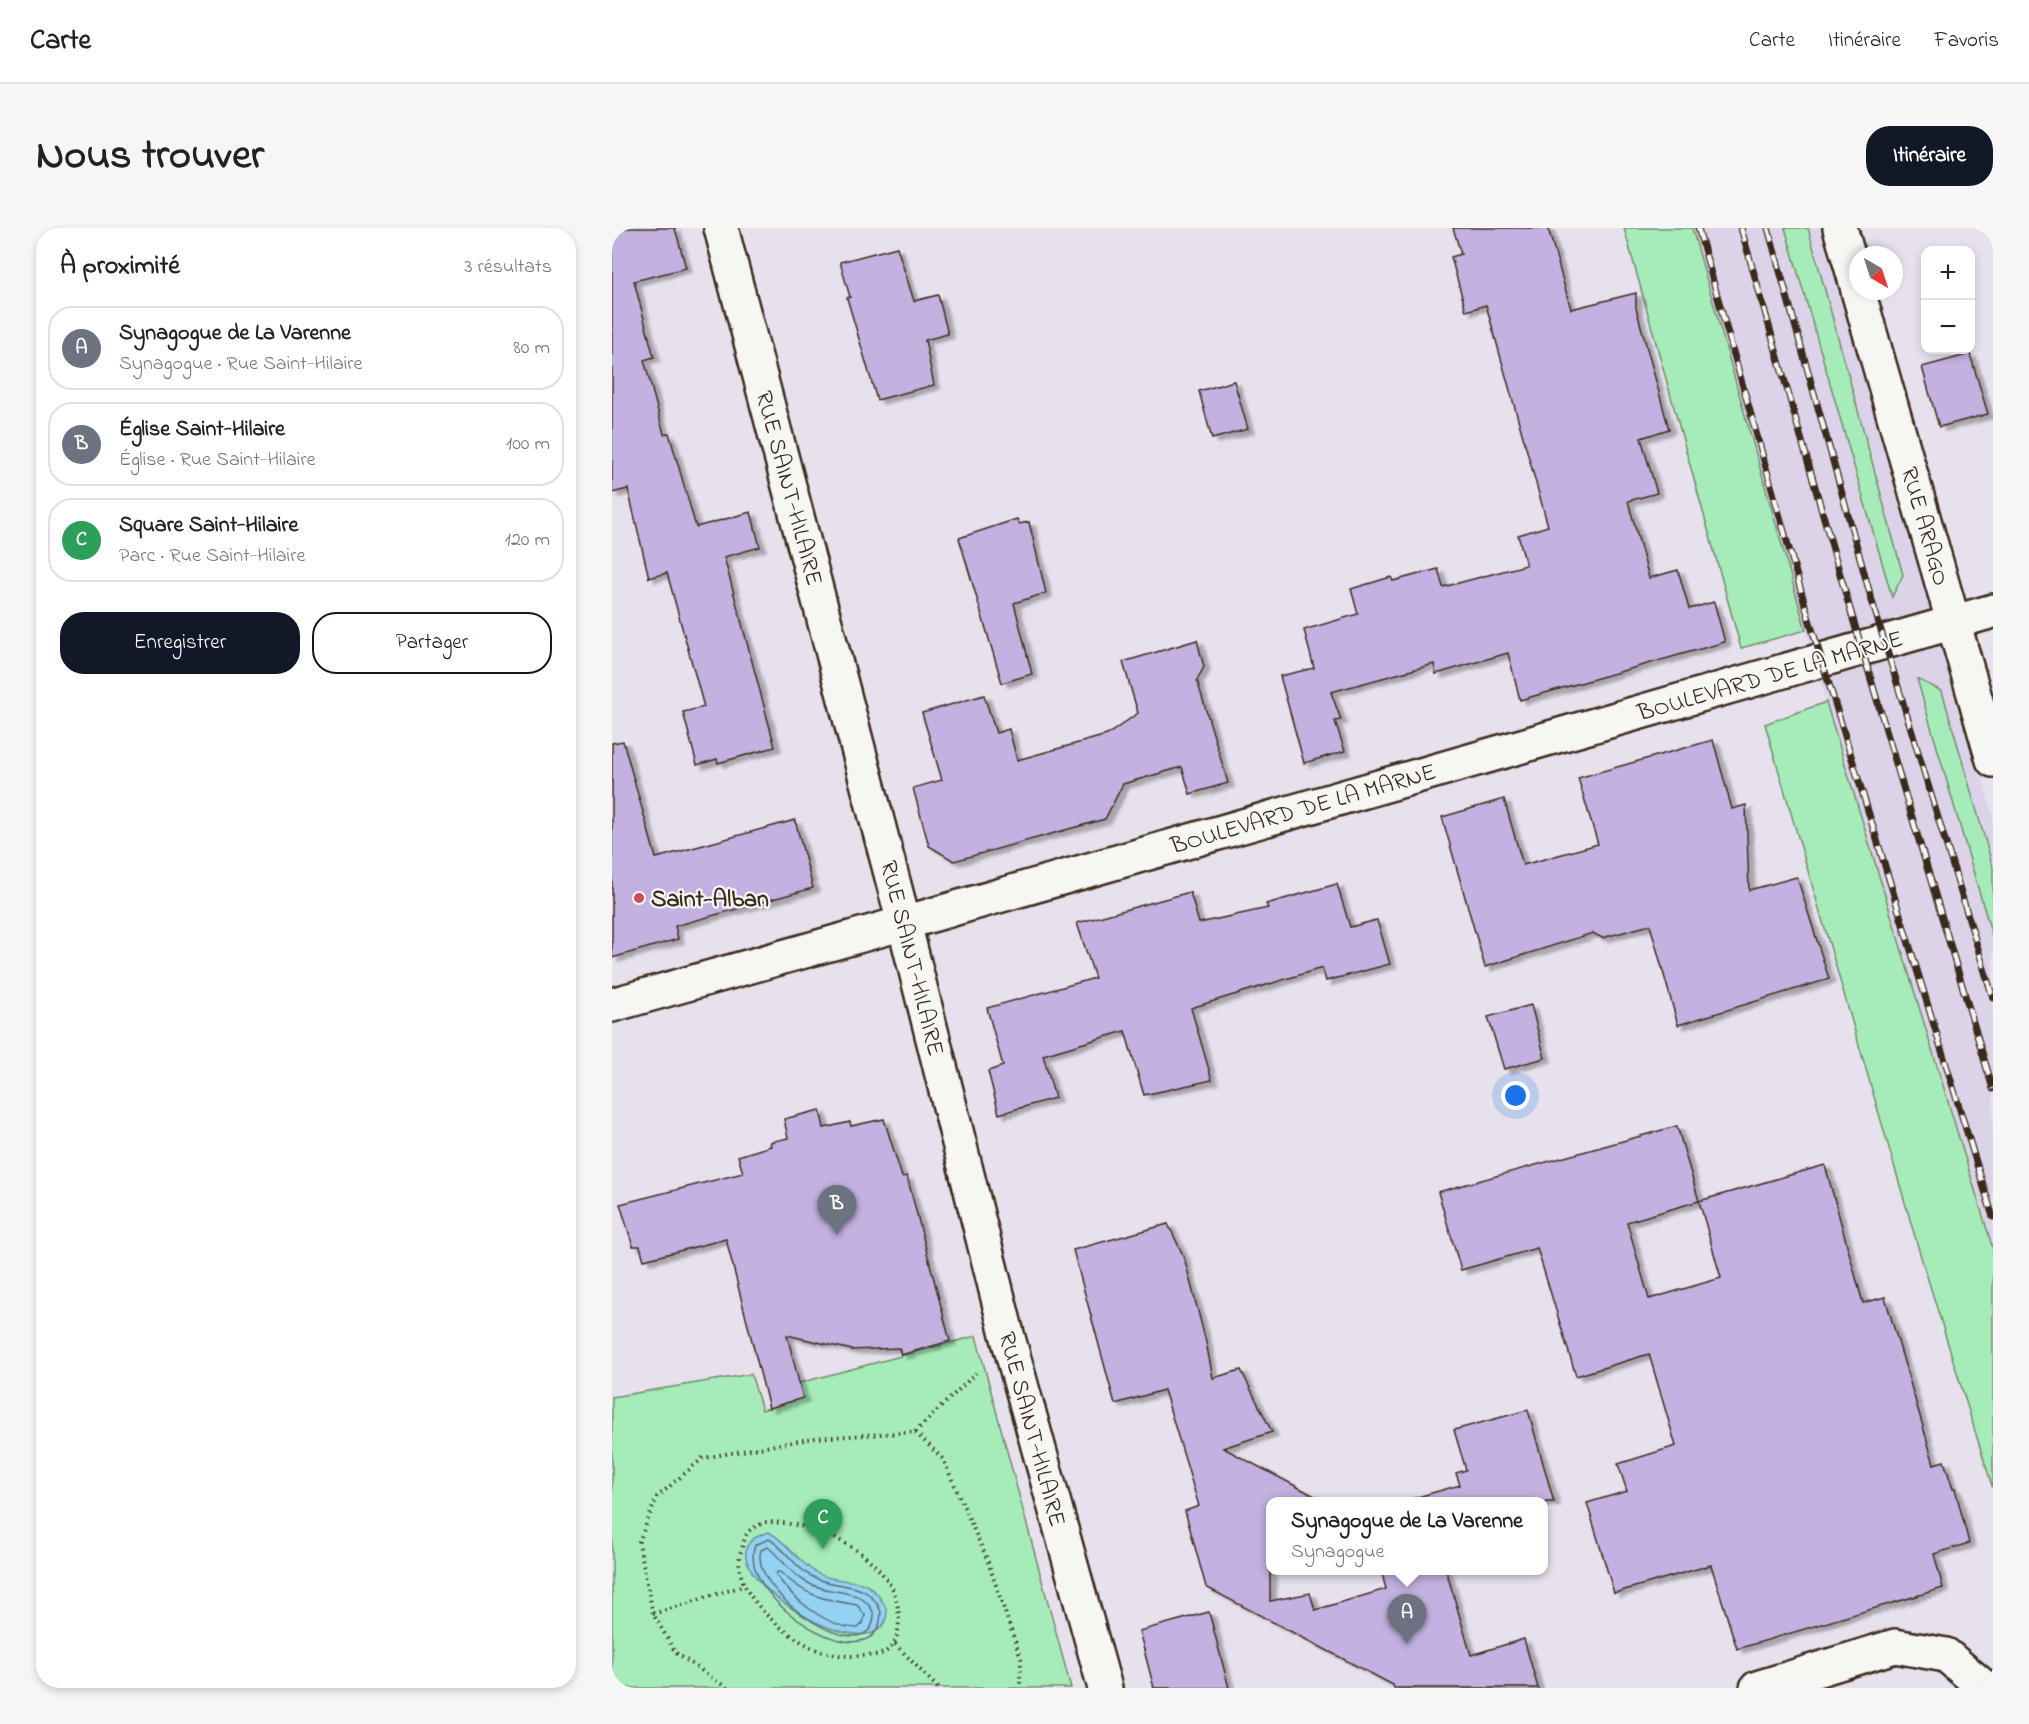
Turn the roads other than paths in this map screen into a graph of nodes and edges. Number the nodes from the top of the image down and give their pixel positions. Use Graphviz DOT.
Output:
graph roads {
  1 [pos="720,228"];
  2 [pos="1840,228"];
  3 [pos="1849,259"];
  4 [pos="1861,300"];
  5 [pos="1993,611"];
  6 [pos="1953,622"];
  7 [pos="1993,760"];
  8 [pos="904,923"];
  9 [pos="612,1005"];
  10 [pos="1105,1688"];
  11 [pos="1757,1688"];
  12 [pos="1985,1688"];
  1 -- 8 [label="street, RUE SAINT-HILAIRE"];
  2 -- 3 [label="street, RUE ARAGO"];
  4 -- 6 [label="street, RUE ARAGO"];
  5 -- 6 [label="street, BOULEVARD DE LA MARNE"];
  6 -- 7 [label="street, RUE ARAGO"];
  6 -- 8 [label="street, BOULEVARD DE LA MARNE"];
  8 -- 9 [label="street, BOULEVARD DE LA MARNE"];
  8 -- 10 [label="street, RUE SAINT-HILAIRE"];
  11 -- 12 [label="street"];
}
